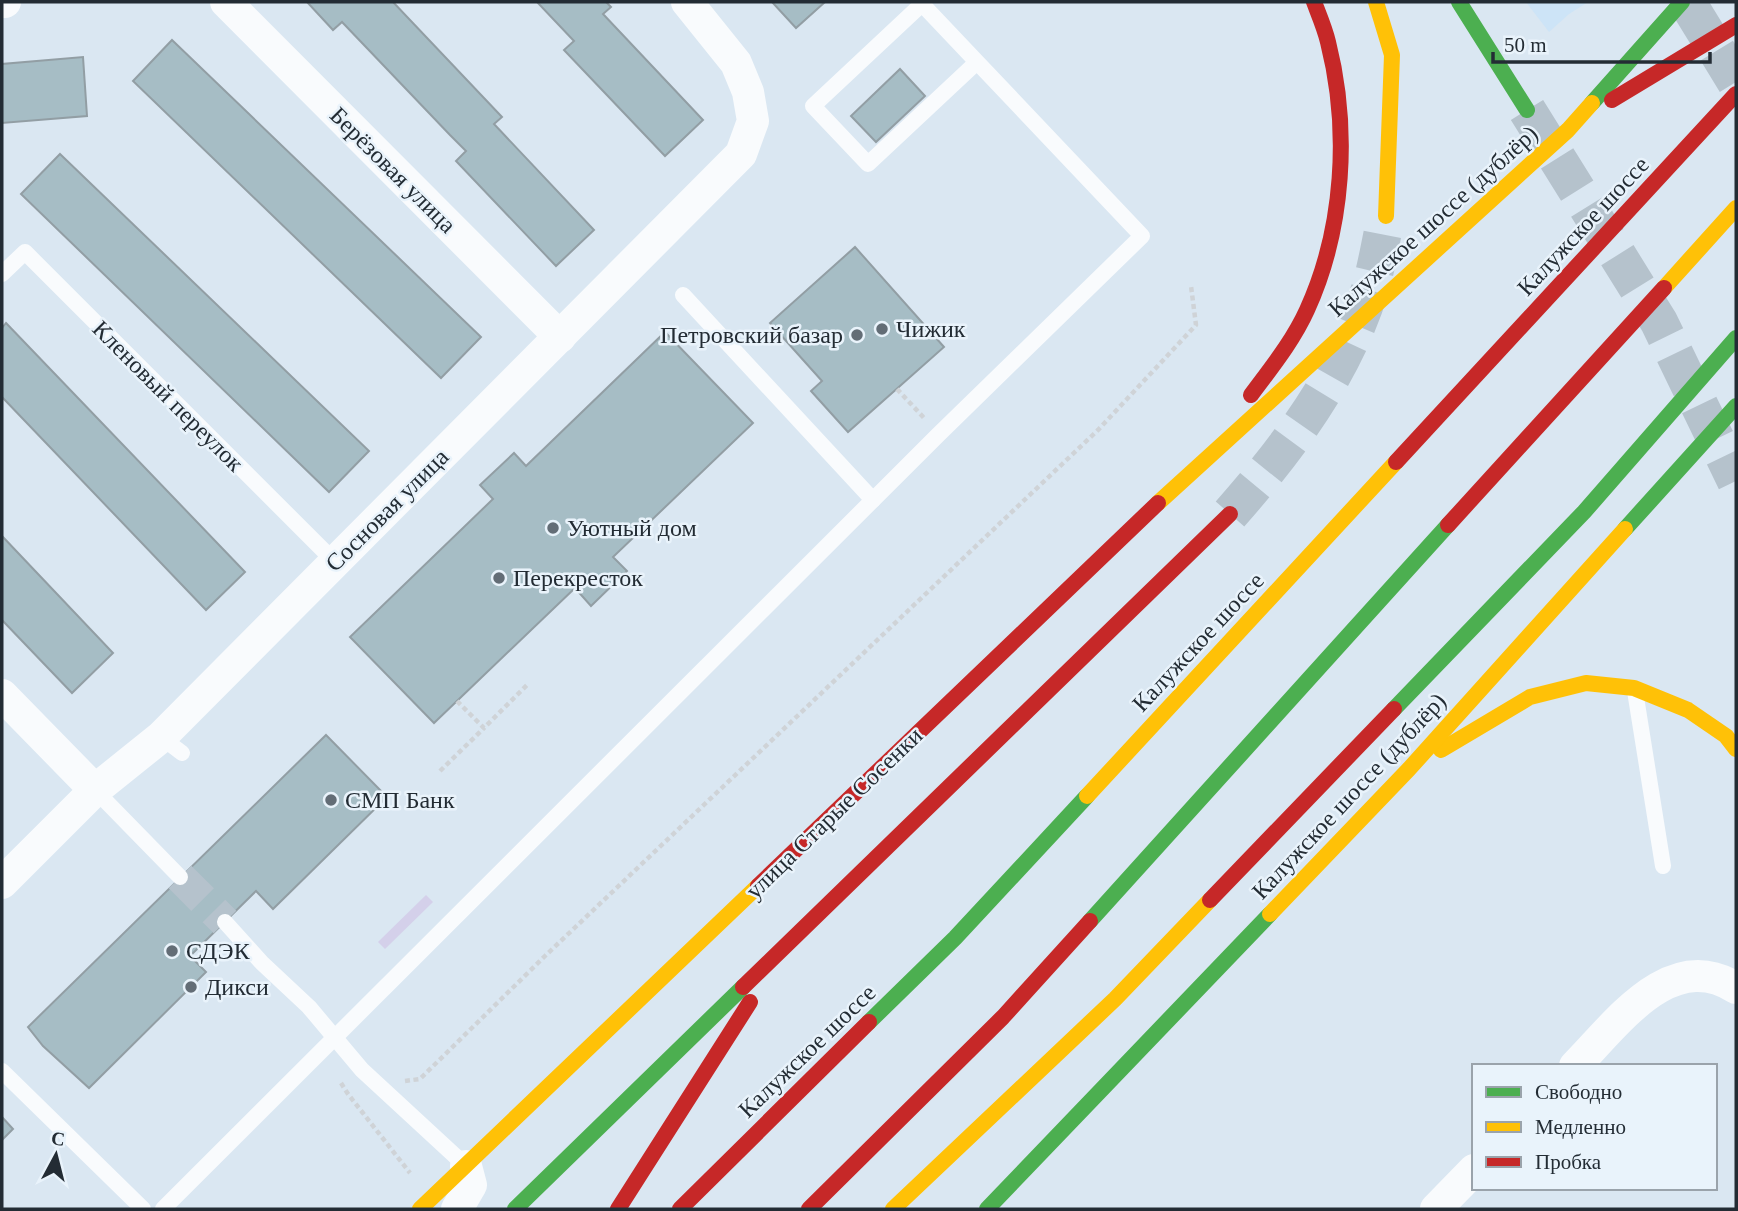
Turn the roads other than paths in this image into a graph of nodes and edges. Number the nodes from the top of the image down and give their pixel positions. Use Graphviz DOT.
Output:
graph roads {
  1 [pos="226,2"];
  2 [pos="687,2"];
  3 [pos="1314,2"];
  4 [pos="1376,2"];
  5 [pos="1459,2"];
  6 [pos="1682,2"];
  7 [pos="1736,25"];
  8 [pos="977,62"];
  9 [pos="1736,94"];
  10 [pos="1527,110"];
  11 [pos="1568,130"];
  12 [pos="1736,208"];
  13 [pos="1386,216"];
  14 [pos="2,274"];
  15 [pos="683,295"];
  16 [pos="560,337"];
  17 [pos="1736,338"];
  18 [pos="1736,406"];
  19 [pos="1202,461"];
  20 [pos="873,500"];
  21 [pos="1230,514"];
  22 [pos="335,562"];
  23 [pos="1634,688"];
  24 [pos="2,695"];
  25 [pos="1736,749"];
  26 [pos="1409,769"];
  27 [pos="95,790"];
  28 [pos="1663,866"];
  29 [pos="180,877"];
  30 [pos="2,883"];
  31 [pos="225,922"];
  32 [pos="787,944"];
  33 [pos="1736,988"];
  34 [pos="335,1038"];
  35 [pos="1577,1064"];
  36 [pos="2,1071"];
  37 [pos="466,1166"];
  38 [pos="1472,1172"];
  39 [pos="143,1209"];
  40 [pos="163,1209"];
  41 [pos="420,1209"];
  42 [pos="457,1209"];
  43 [pos="515,1209"];
  44 [pos="618,1209"];
  45 [pos="680,1209"];
  46 [pos="808,1209"];
  47 [pos="893,1209"];
  48 [pos="987,1209"];
  49 [pos="1436,1209"];
  1 -- 16 [label="street, Берёзовая улица"];
  2 -- 16 [label="street, Сосновая улица"];
  3 -- 19 [label="main road"];
  4 -- 13 [label="main road"];
  5 -- 10 [label="main road"];
  6 -- 11 [label="main road, Калужское шоссе (дублёр)"];
  7 -- 11 [label="main road"];
  8 -- 8 [label="lane"];
  8 -- 20 [label="lane"];
  9 -- 45 [label="main road, Калужское шоссе"];
  11 -- 19 [label="main road, Калужское шоссе (дублёр)"];
  12 -- 46 [label="main road"];
  14 -- 22 [label="lane, Кленовый переулок"];
  15 -- 20 [label="lane"];
  16 -- 22 [label="street, Сосновая улица"];
  17 -- 47 [label="main road"];
  18 -- 26 [label="main road, Калужское шоссе (дублёр)"];
  19 -- 37 [label="main road, улица Старые Сосенки"];
  20 -- 34 [label="lane"];
  21 -- 32 [label="main road"];
  22 -- 27 [label="street, Сосновая улица"];
  23 -- 25 [label="main road"];
  23 -- 26 [label="main road"];
  23 -- 28 [label="lane"];
  24 -- 27 [label="street"];
  26 -- 48 [label="main road, Калужское шоссе (дублёр)"];
  27 -- 29 [label="lane"];
  27 -- 30 [label="street, Сосновая улица"];
  31 -- 34 [label="lane"];
  32 -- 43 [label="main road"];
  32 -- 44 [label="main road"];
  33 -- 35 [label="street"];
  34 -- 37 [label="lane"];
  34 -- 40 [label="lane"];
  36 -- 39 [label="lane"];
  37 -- 41 [label="main road, улица Старые Сосенки"];
  37 -- 42 [label="street"];
  38 -- 49 [label="street"];
}
